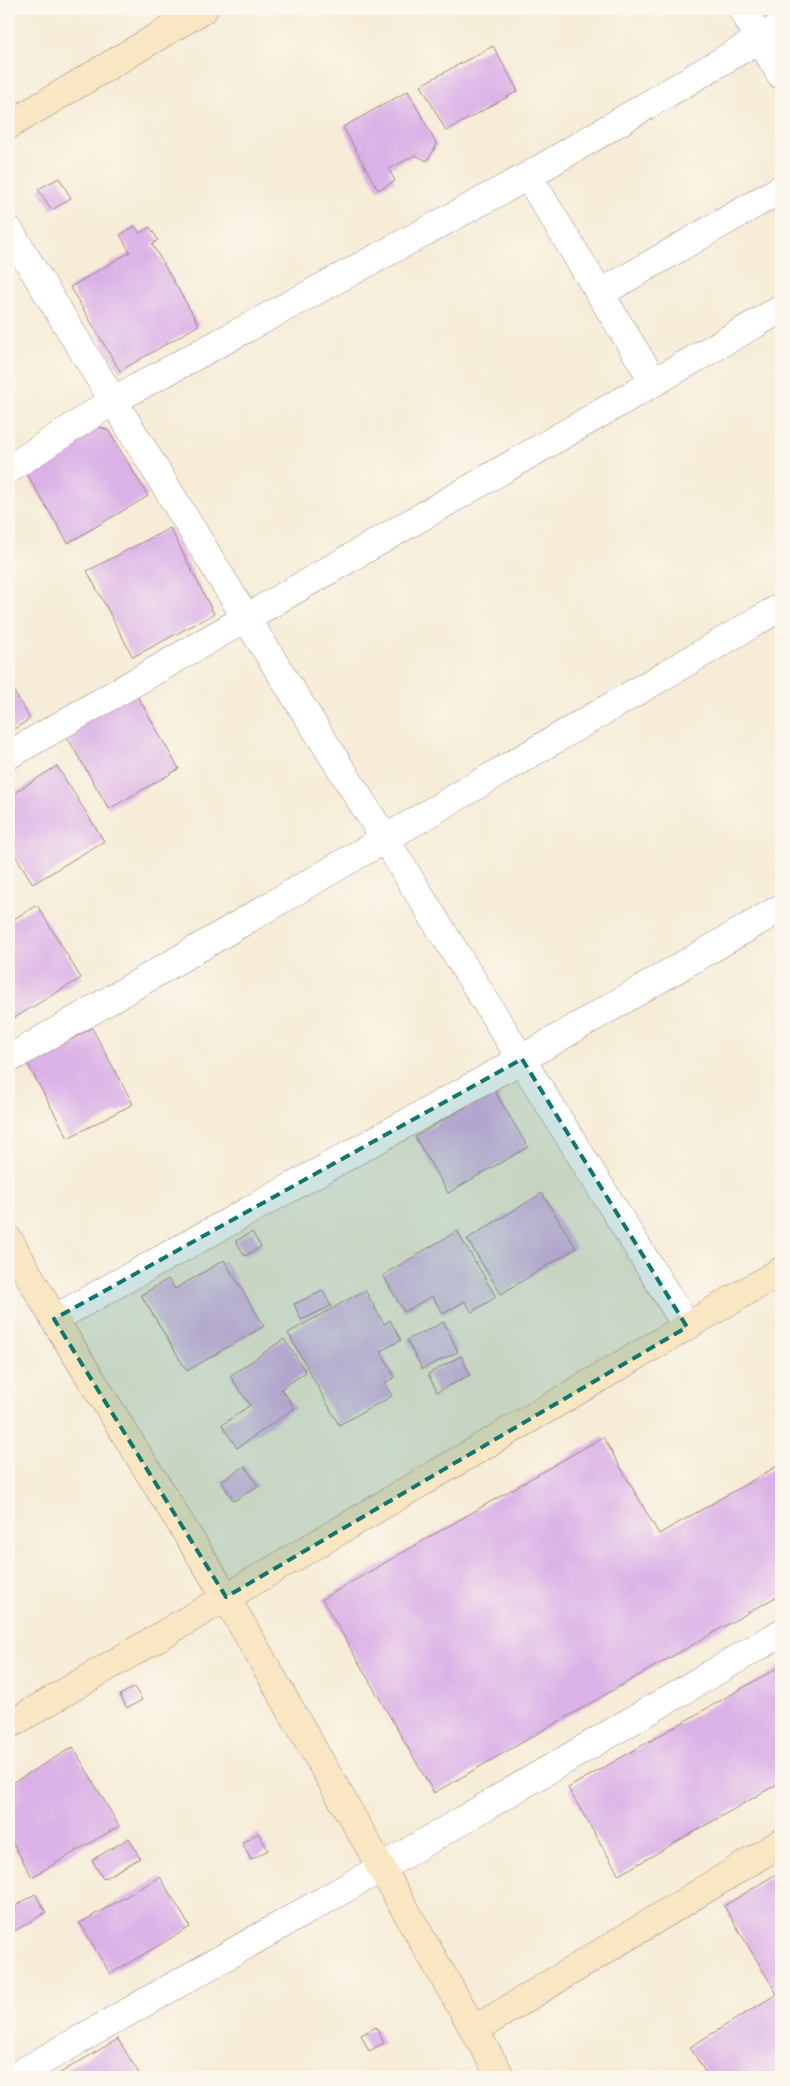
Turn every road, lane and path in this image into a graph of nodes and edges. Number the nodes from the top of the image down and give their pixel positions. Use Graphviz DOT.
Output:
graph roads {
  1 [pos="204,9"];
  2 [pos="742,9"];
  3 [pos="771,32"];
  4 [pos="781,75"];
  5 [pos="9,125"];
  6 [pos="528,176"];
  7 [pos="781,189"];
  8 [pos="9,230"];
  9 [pos="601,293"];
  10 [pos="781,309"];
  11 [pos="654,382"];
  12 [pos="114,400"];
  13 [pos="9,469"];
  14 [pos="781,607"];
  15 [pos="246,618"];
  16 [pos="9,755"];
  17 [pos="386,839"];
  18 [pos="781,908"];
  19 [pos="9,1059"];
  20 [pos="522,1059"];
  21 [pos="9,1240"];
  22 [pos="781,1272"];
  23 [pos="54,1319"];
  24 [pos="687,1327"];
  25 [pos="226,1597"];
  26 [pos="781,1633"];
  27 [pos="9,1725"];
  28 [pos="781,1843"];
  29 [pos="382,1868"];
  30 [pos="474,2030"];
  31 [pos="14,2077"];
  32 [pos="501,2077"];
  1 -- 5 [label="street"];
  2 -- 3 [label="street"];
  3 -- 4 [label="street"];
  3 -- 6 [label="street"];
  6 -- 9 [label="street"];
  6 -- 12 [label="street"];
  7 -- 9 [label="street"];
  8 -- 12 [label="street"];
  9 -- 11 [label="street"];
  10 -- 11 [label="street"];
  11 -- 15 [label="street"];
  12 -- 13 [label="street"];
  12 -- 15 [label="street"];
  14 -- 17 [label="street"];
  15 -- 16 [label="street"];
  15 -- 17 [label="street"];
  17 -- 19 [label="street"];
  17 -- 20 [label="street"];
  18 -- 20 [label="street"];
  20 -- 23 [label="street"];
  20 -- 24 [label="street"];
  21 -- 23 [label="street"];
  22 -- 24 [label="street"];
  23 -- 25 [label="street"];
  24 -- 25 [label="street"];
  25 -- 27 [label="street"];
  25 -- 29 [label="street"];
  26 -- 29 [label="street"];
  28 -- 30 [label="street"];
  29 -- 30 [label="street"];
  29 -- 31 [label="street"];
  30 -- 32 [label="street"];
}
